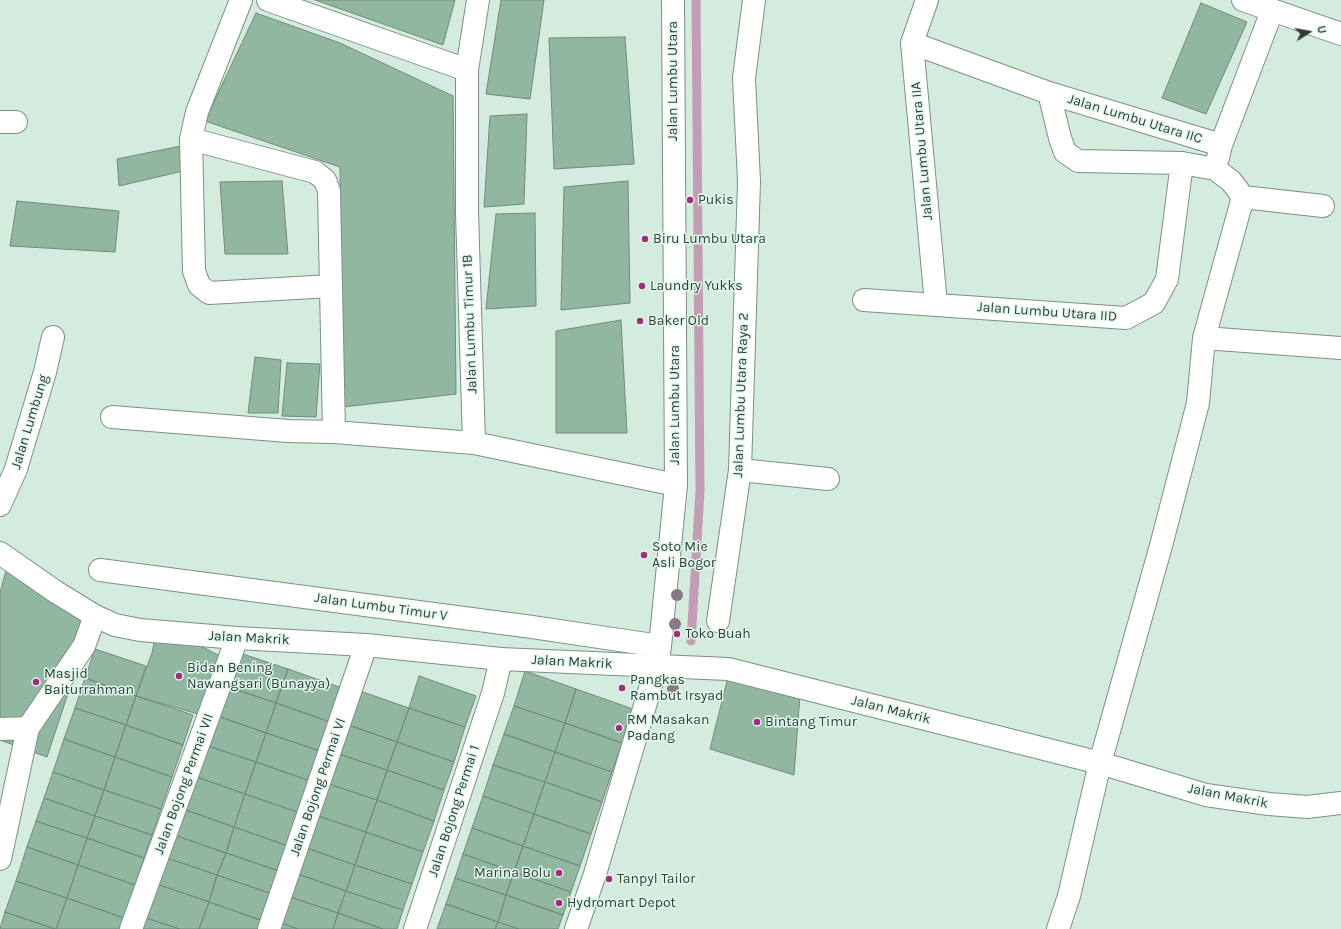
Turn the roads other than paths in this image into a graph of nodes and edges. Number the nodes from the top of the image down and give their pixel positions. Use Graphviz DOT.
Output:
graph roads {
  1 [pos="241,0"];
  2 [pos="268,0"];
  3 [pos="478,0"];
  4 [pos="673,0"];
  5 [pos="754,0"];
  6 [pos="927,0"];
  7 [pos="1243,0"];
  8 [pos="1272,11"];
  9 [pos="1341,34"];
  10 [pos="912,43"];
  11 [pos="467,70"];
  12 [pos="1049,93"];
  13 [pos="191,139"];
  14 [pos="1221,145"];
  15 [pos="1182,164"];
  16 [pos="1215,169"];
  17 [pos="1243,196"];
  18 [pos="1324,206"];
  19 [pos="331,286"];
  20 [pos="864,300"];
  21 [pos="936,304"];
  22 [pos="53,337"];
  23 [pos="1204,338"];
  24 [pos="1341,348"];
  25 [pos="112,417"];
  26 [pos="334,432"];
  27 [pos="474,443"];
  28 [pos="740,470"];
  29 [pos="828,479"];
  30 [pos="676,485"];
  31 [pos="0,505"];
  32 [pos="0,553"];
  33 [pos="100,570"];
  34 [pos="95,616"];
  35 [pos="718,621"];
  36 [pos="237,638"];
  37 [pos="366,645"];
  38 [pos="659,656"];
  39 [pos="501,659"];
  40 [pos="28,728"];
  41 [pos="0,729"];
  42 [pos="1100,763"];
  43 [pos="1341,803"];
  44 [pos="0,859"];
  45 [pos="131,929"];
  46 [pos="269,929"];
  47 [pos="416,929"];
  48 [pos="576,929"];
  49 [pos="1058,929"];
  1 -- 13 [label="street"];
  2 -- 11 [label="street"];
  3 -- 11 [label="street, Jalan Lumbu Timur 1B"];
  4 -- 30 [label="street, Jalan Lumbu Utara"];
  5 -- 28 [label="street, Jalan Lumbu Utara Raya 2"];
  6 -- 10 [label="street, Jalan Lumbu Utara IIA"];
  7 -- 8 [label="street"];
  8 -- 9 [label="street"];
  8 -- 14 [label="street"];
  10 -- 12 [label="street, Jalan Lumbu Utara IIC"];
  10 -- 21 [label="street, Jalan Lumbu Utara IIA"];
  11 -- 27 [label="street, Jalan Lumbu Timur 1B"];
  12 -- 14 [label="street, Jalan Lumbu Utara IIC"];
  12 -- 15 [label="street, Jalan Lumbu Utara IIC"];
  13 -- 19 [label="street"];
  13 -- 19 [label="street"];
  14 -- 16 [label="street"];
  15 -- 16 [label="street, Jalan Lumbu Utara IIC"];
  15 -- 21 [label="street, Jalan Lumbu Utara IID"];
  16 -- 17 [label="street"];
  17 -- 18 [label="street"];
  17 -- 23 [label="street"];
  19 -- 26 [label="street"];
  20 -- 21 [label="street, Jalan Lumbu Utara IID"];
  22 -- 31 [label="street, Jalan Lumbung"];
  23 -- 24 [label="street"];
  23 -- 42 [label="street"];
  25 -- 26 [label="street"];
  26 -- 27 [label="street"];
  27 -- 30 [label="street"];
  28 -- 29 [label="street"];
  28 -- 35 [label="street, Jalan Lumbu Utara Raya 2"];
  30 -- 38 [label="street, Jalan Lumbu Utara"];
  32 -- 34 [label="street, Jalan Makrik"];
  33 -- 38 [label="street, Jalan Lumbu Timur V"];
  34 -- 36 [label="street, Jalan Makrik"];
  34 -- 40 [label="street"];
  36 -- 37 [label="street, Jalan Makrik"];
  36 -- 45 [label="street, Jalan Bojong Permai VII"];
  37 -- 39 [label="street, Jalan Makrik"];
  37 -- 46 [label="street, Jalan Bojong Permai VI"];
  38 -- 39 [label="street, Jalan Makrik"];
  38 -- 42 [label="street, Jalan Makrik"];
  38 -- 48 [label="street, Jalan Lumbu Utara"];
  39 -- 47 [label="street, Jalan Bojong Permai 1"];
  40 -- 41 [label="street"];
  40 -- 44 [label="street"];
  42 -- 43 [label="street, Jalan Makrik"];
  42 -- 49 [label="street"];
}
